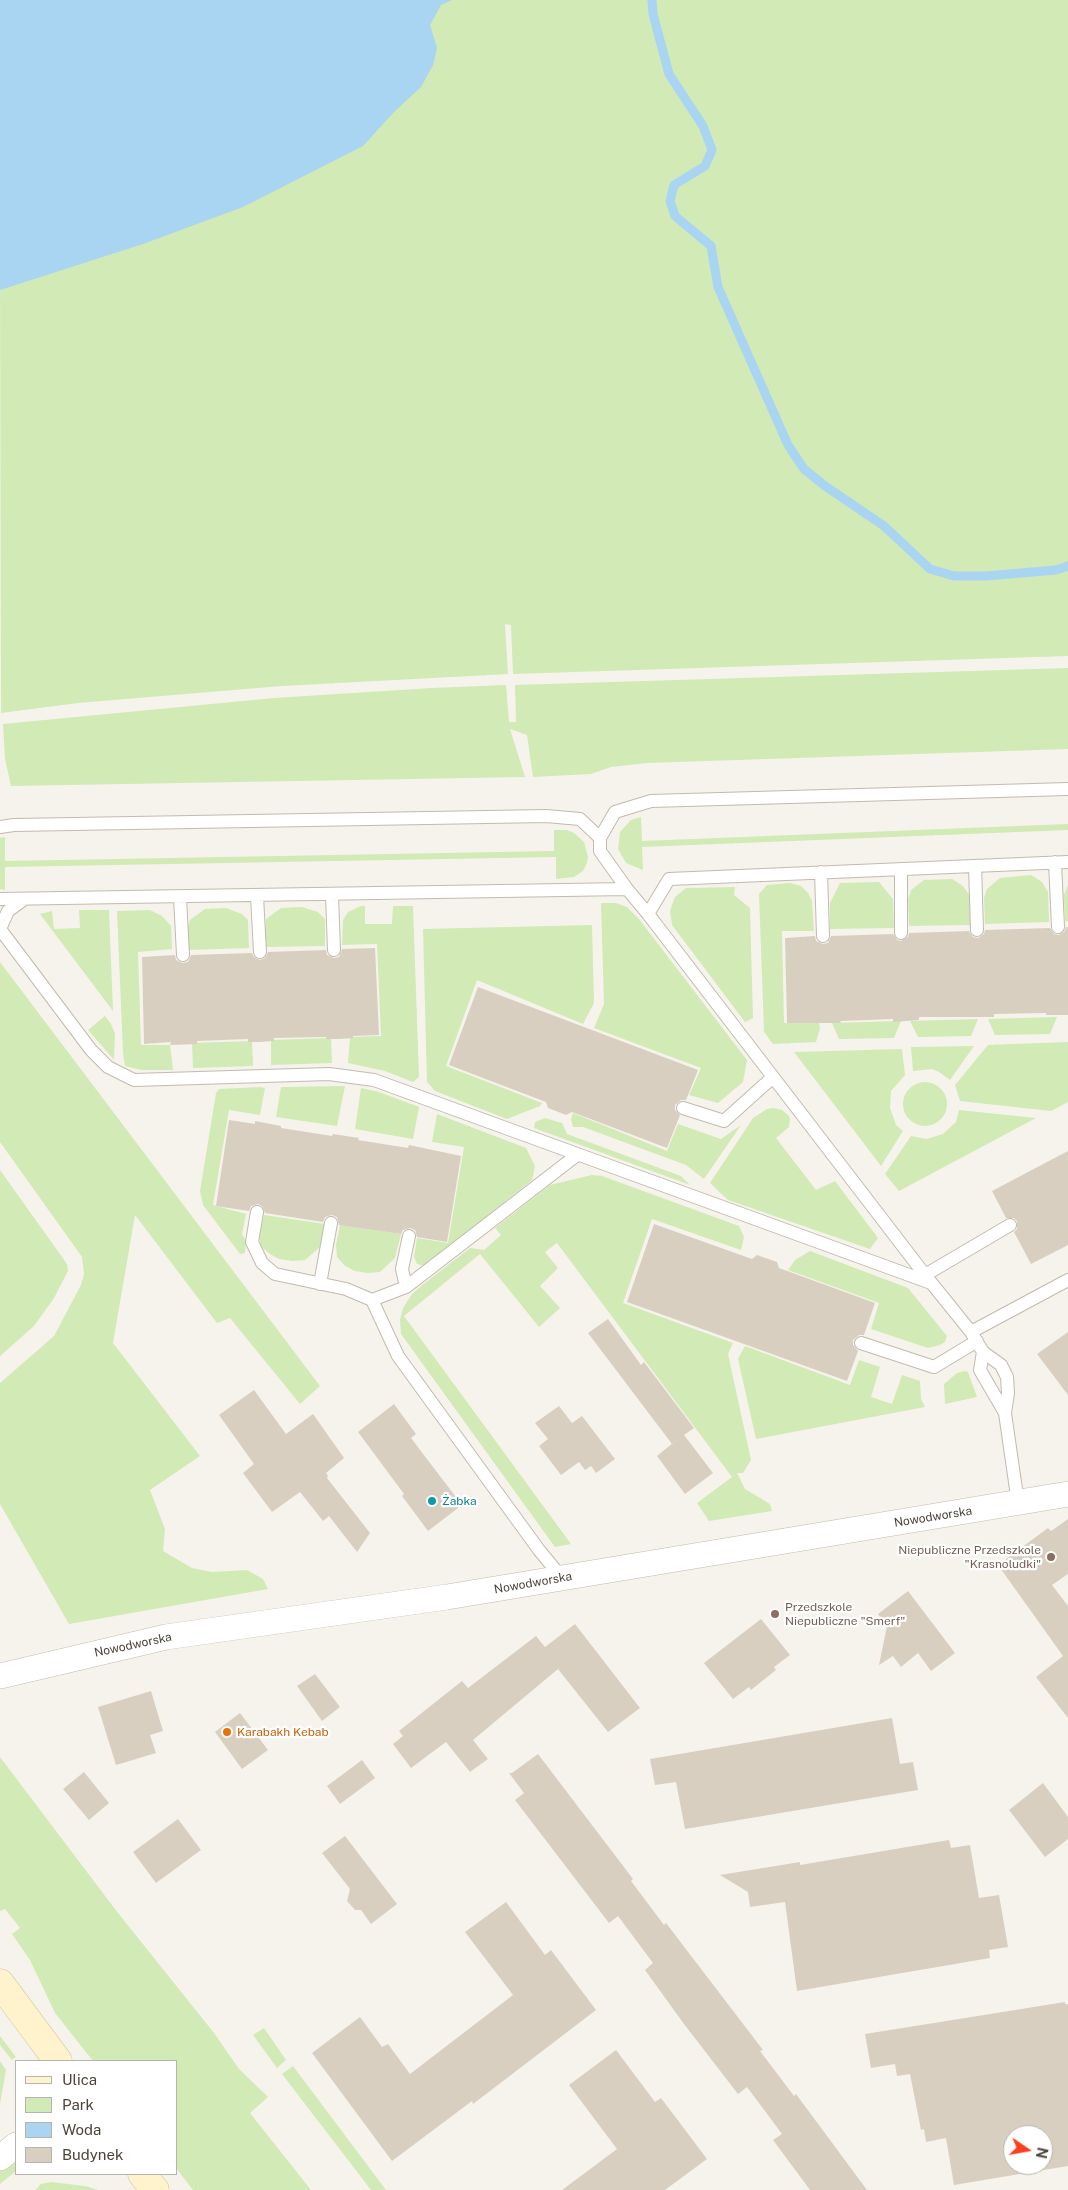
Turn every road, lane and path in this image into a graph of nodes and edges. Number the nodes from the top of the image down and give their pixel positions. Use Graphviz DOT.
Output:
graph roads {
  1 [pos="1068,789"];
  2 [pos="0,827"];
  3 [pos="600,838"];
  4 [pos="1055,862"];
  5 [pos="1068,862"];
  6 [pos="976,866"];
  7 [pos="901,869"];
  8 [pos="821,872"];
  9 [pos="627,889"];
  10 [pos="332,894"];
  11 [pos="257,896"];
  12 [pos="180,897"];
  13 [pos="0,899"];
  14 [pos="23,900"];
  15 [pos="648,914"];
  16 [pos="1058,927"];
  17 [pos="0,929"];
  18 [pos="977,930"];
  19 [pos="901,933"];
  20 [pos="823,936"];
  21 [pos="334,950"];
  22 [pos="260,952"];
  23 [pos="183,955"];
  24 [pos="773,1077"];
  25 [pos="683,1108"];
  26 [pos="577,1156"];
  27 [pos="256,1212"];
  28 [pos="331,1223"];
  29 [pos="1010,1225"];
  30 [pos="409,1236"];
  31 [pos="928,1279"];
  32 [pos="1068,1280"];
  33 [pos="320,1284"];
  34 [pos="406,1287"];
  35 [pos="372,1300"];
  36 [pos="977,1342"];
  37 [pos="861,1343"];
  38 [pos="1005,1413"];
  39 [pos="1068,1494"];
  40 [pos="1018,1503"];
  41 [pos="562,1578"];
  42 [pos="0,1676"];
  43 [pos="0,1983"];
  44 [pos="57,2060"];
  45 [pos="15,2146"];
  46 [pos="0,2158"];
  47 [pos="143,2175"];
  48 [pos="155,2190"];
  1 -- 3 [label="lane"];
  2 -- 3 [label="lane"];
  3 -- 9 [label="lane"];
  4 -- 5 [label="lane"];
  4 -- 6 [label="lane"];
  4 -- 16 [label="lane"];
  6 -- 7 [label="lane"];
  6 -- 18 [label="lane"];
  7 -- 8 [label="lane"];
  7 -- 19 [label="lane"];
  8 -- 15 [label="lane"];
  8 -- 20 [label="lane"];
  9 -- 10 [label="lane"];
  9 -- 15 [label="lane"];
  10 -- 11 [label="lane"];
  10 -- 21 [label="lane"];
  11 -- 12 [label="lane"];
  11 -- 22 [label="lane"];
  12 -- 14 [label="lane"];
  12 -- 23 [label="lane"];
  13 -- 14 [label="lane"];
  14 -- 17 [label="lane"];
  15 -- 24 [label="lane"];
  17 -- 26 [label="lane"];
  24 -- 25 [label="lane"];
  24 -- 31 [label="lane"];
  26 -- 31 [label="lane"];
  26 -- 34 [label="lane"];
  27 -- 33 [label="lane"];
  28 -- 33 [label="lane"];
  29 -- 31 [label="lane"];
  30 -- 34 [label="lane"];
  31 -- 36 [label="lane"];
  32 -- 36 [label="lane"];
  33 -- 35 [label="lane"];
  34 -- 35 [label="lane"];
  35 -- 41 [label="lane"];
  36 -- 37 [label="lane"];
  36 -- 38 [label="lane"];
  36 -- 38 [label="lane"];
  38 -- 40 [label="lane"];
  39 -- 40 [label="street, Nowodworska"];
  40 -- 41 [label="street, Nowodworska"];
  41 -- 42 [label="street, Nowodworska"];
  43 -- 44 [label="street"];
  45 -- 46 [label="street"];
  47 -- 48 [label="street"];
}
